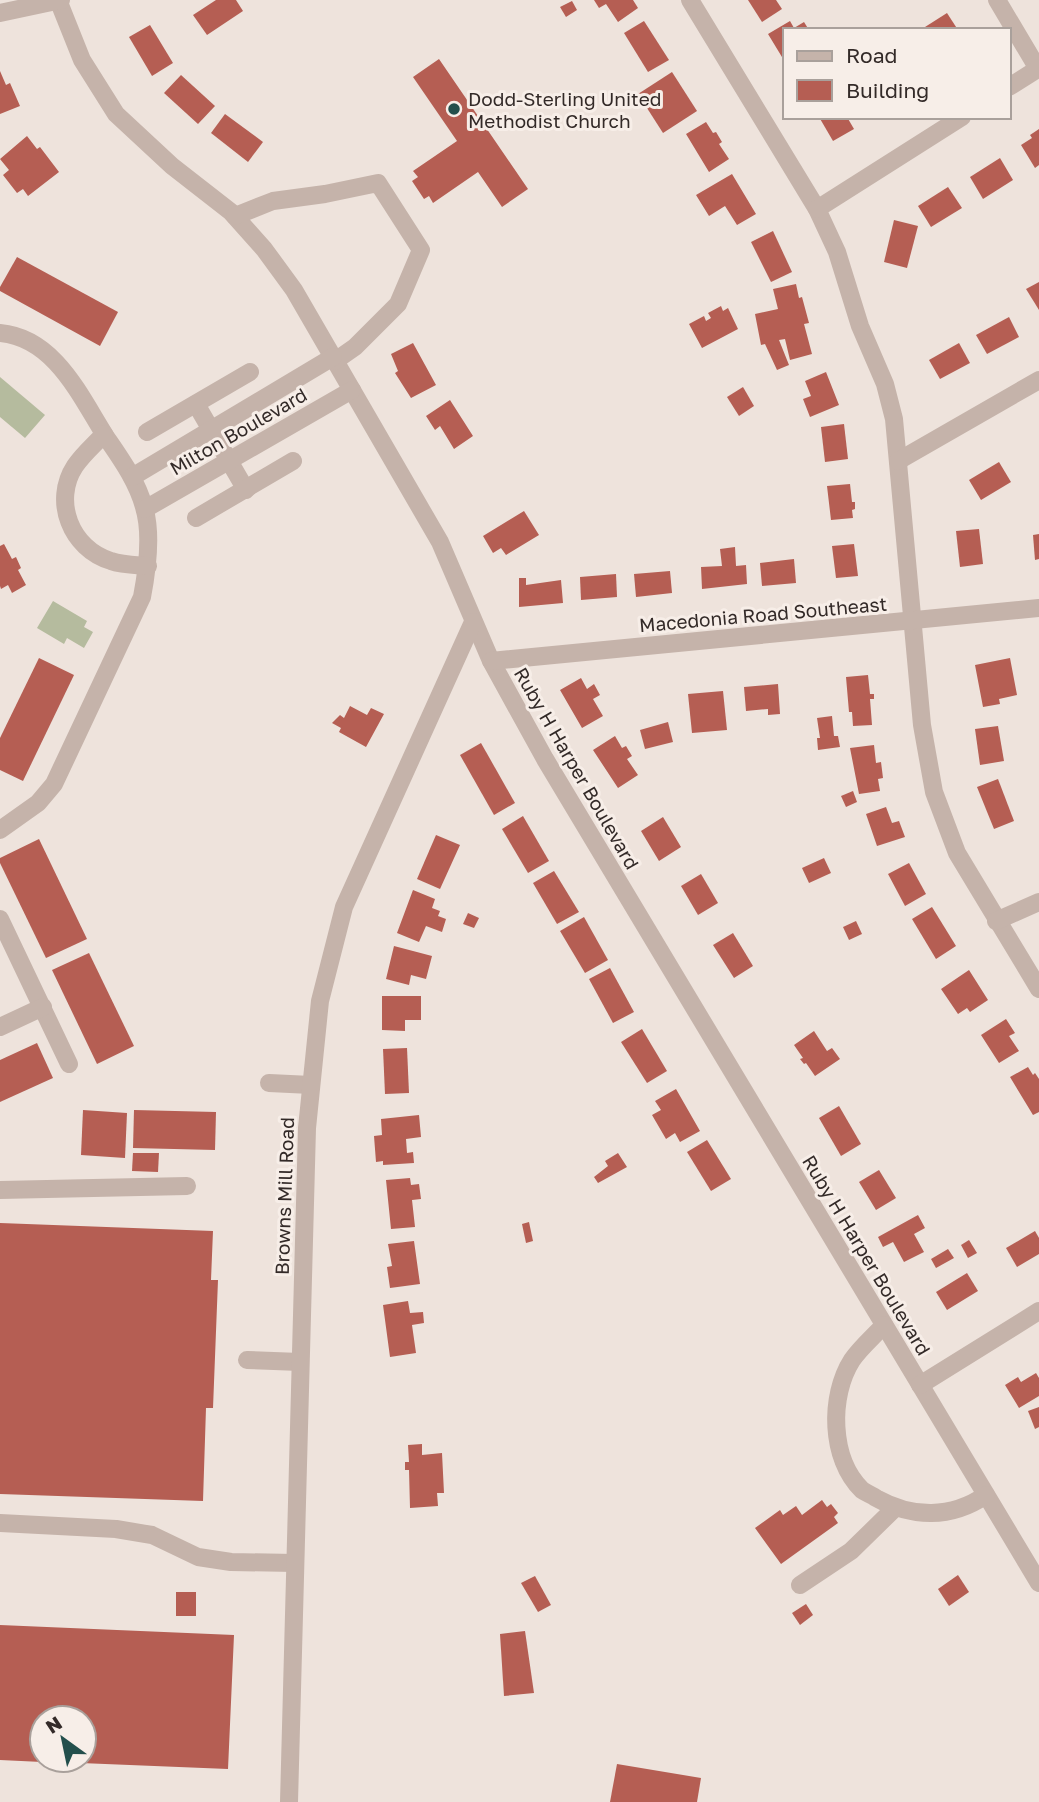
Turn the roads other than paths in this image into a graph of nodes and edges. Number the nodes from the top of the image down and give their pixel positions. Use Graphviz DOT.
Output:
graph roads {
  1 [pos="59,0"];
  2 [pos="690,0"];
  3 [pos="997,0"];
  4 [pos="0,13"];
  5 [pos="1039,69"];
  6 [pos="1011,86"];
  7 [pos="959,119"];
  8 [pos="817,209"];
  9 [pos="235,216"];
  10 [pos="0,332"];
  11 [pos="334,359"];
  12 [pos="250,372"];
  13 [pos="1039,380"];
  14 [pos="352,390"];
  15 [pos="196,404"];
  16 [pos="212,429"];
  17 [pos="147,432"];
  18 [pos="104,434"];
  19 [pos="228,461"];
  20 [pos="293,461"];
  21 [pos="898,461"];
  22 [pos="132,477"];
  23 [pos="246,490"];
  24 [pos="145,509"];
  25 [pos="196,518"];
  26 [pos="148,566"];
  27 [pos="1039,608"];
  28 [pos="473,622"];
  29 [pos="912,622"];
  30 [pos="491,661"];
  31 [pos="0,830"];
  32 [pos="1039,902"];
  33 [pos="0,919"];
  34 [pos="996,921"];
  35 [pos="1039,989"];
  36 [pos="43,1007"];
  37 [pos="0,1027"];
  38 [pos="69,1064"];
  39 [pos="269,1083"];
  40 [pos="311,1085"];
  41 [pos="187,1186"];
  42 [pos="0,1190"];
  43 [pos="1039,1311"];
  44 [pos="884,1325"];
  45 [pos="247,1360"];
  46 [pos="300,1362"];
  47 [pos="920,1385"];
  48 [pos="986,1495"];
  49 [pos="895,1508"];
  50 [pos="0,1523"];
  51 [pos="295,1563"];
  52 [pos="1039,1583"];
  53 [pos="800,1585"];
  54 [pos="289,1802"];
  1 -- 4 [label="street"];
  1 -- 9 [label="street, Ruby H Harper Boulevard"];
  2 -- 8 [label="street"];
  3 -- 5 [label="street"];
  5 -- 6 [label="street"];
  7 -- 8 [label="street"];
  8 -- 21 [label="street"];
  9 -- 11 [label="street, Ruby H Harper Boulevard"];
  9 -- 11 [label="street, Milton Boulevard"];
  10 -- 18 [label="street"];
  11 -- 14 [label="street, Ruby H Harper Boulevard"];
  11 -- 16 [label="street, Milton Boulevard"];
  12 -- 15 [label="street"];
  13 -- 21 [label="street"];
  14 -- 19 [label="street, Milton Boulevard"];
  14 -- 28 [label="street, Ruby H Harper Boulevard"];
  15 -- 16 [label="street"];
  15 -- 17 [label="street"];
  16 -- 19 [label="street"];
  16 -- 22 [label="street, Milton Boulevard"];
  18 -- 22 [label="street"];
  18 -- 26 [label="street"];
  19 -- 23 [label="street"];
  19 -- 24 [label="street, Milton Boulevard"];
  20 -- 23 [label="street"];
  21 -- 29 [label="street"];
  22 -- 24 [label="street"];
  23 -- 25 [label="street"];
  24 -- 26 [label="street"];
  26 -- 31 [label="street"];
  27 -- 29 [label="street, Macedonia Road Southeast"];
  28 -- 30 [label="street, Ruby H Harper Boulevard"];
  28 -- 40 [label="street, Browns Mill Road"];
  29 -- 30 [label="street, Macedonia Road Southeast"];
  29 -- 34 [label="street"];
  30 -- 44 [label="street, Ruby H Harper Boulevard"];
  32 -- 34 [label="street"];
  33 -- 36 [label="street"];
  34 -- 35 [label="street"];
  36 -- 37 [label="street"];
  36 -- 38 [label="street"];
  39 -- 40 [label="street"];
  40 -- 46 [label="street, Browns Mill Road"];
  41 -- 42 [label="street"];
  43 -- 47 [label="street"];
  44 -- 47 [label="street, Ruby H Harper Boulevard"];
  44 -- 49 [label="street"];
  45 -- 46 [label="street"];
  46 -- 51 [label="street, Browns Mill Road"];
  47 -- 48 [label="street, Ruby H Harper Boulevard"];
  48 -- 49 [label="street"];
  48 -- 52 [label="street, Ruby H Harper Boulevard"];
  49 -- 53 [label="street"];
  50 -- 51 [label="street"];
  51 -- 54 [label="street, Browns Mill Road"];
}
